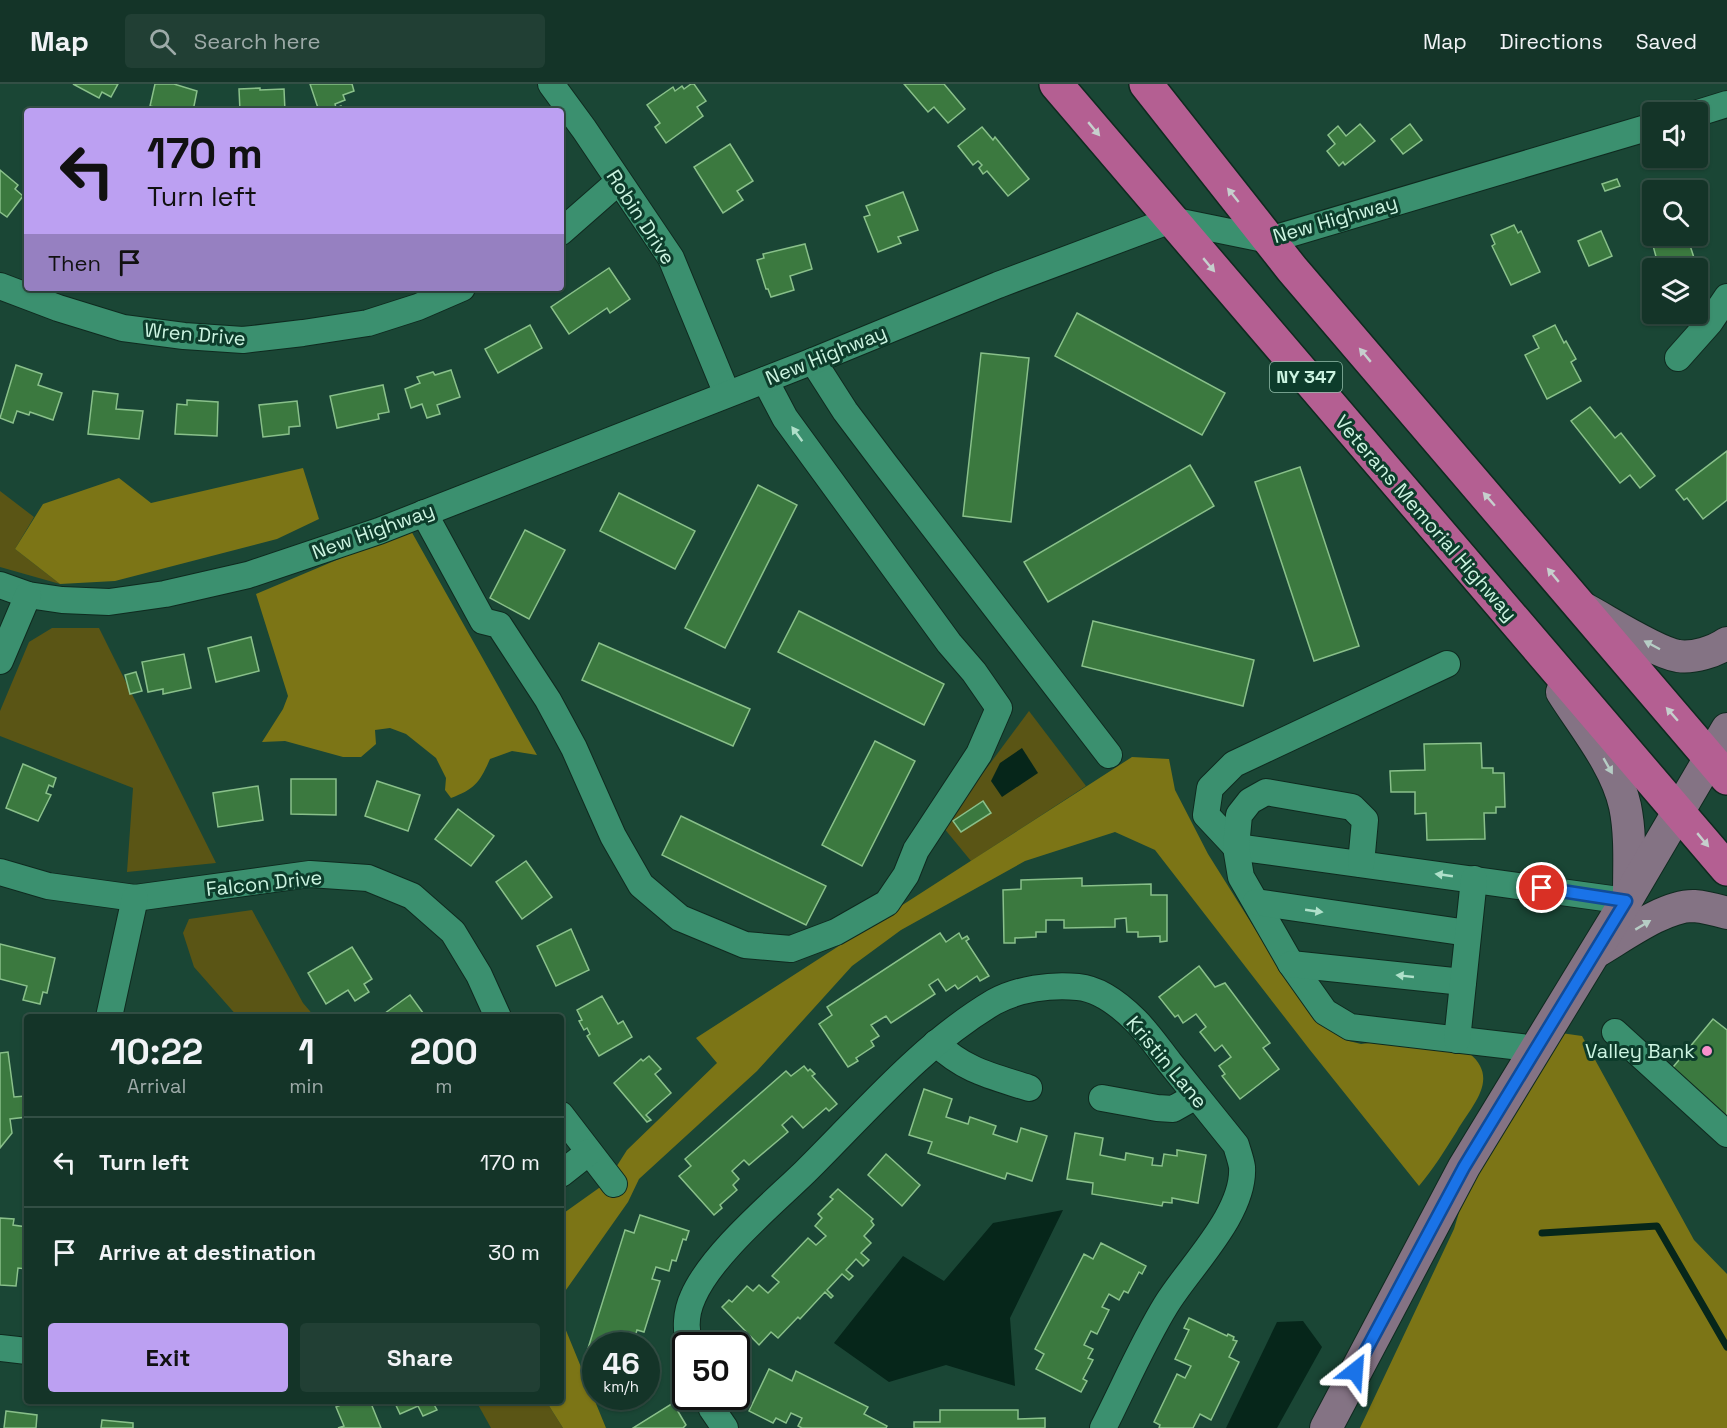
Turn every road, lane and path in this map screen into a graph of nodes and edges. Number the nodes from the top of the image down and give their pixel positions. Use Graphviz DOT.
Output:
graph roads {
  1 [pos="550,84"];
  2 [pos="1056,84"];
  3 [pos="1146,84"];
  4 [pos="1726,107"];
  5 [pos="1708,111"];
  6 [pos="1642,129"];
  7 [pos="618,182"];
  8 [pos="1172,220"];
  9 [pos="564,229"];
  10 [pos="1269,240"];
  11 [pos="0,286"];
  12 [pos="455,291"];
  13 [pos="1727,297"];
  14 [pos="1678,358"];
  15 [pos="813,361"];
  16 [pos="765,380"];
  17 [pos="727,393"];
  18 [pos="424,513"];
  19 [pos="0,585"];
  20 [pos="28,595"];
  21 [pos="1580,606"];
  22 [pos="1521,628"];
  23 [pos="1727,643"];
  24 [pos="0,661"];
  25 [pos="1447,664"];
  26 [pos="1727,729"];
  27 [pos="1109,755"];
  28 [pos="1719,768"];
  29 [pos="1679,811"];
  30 [pos="1236,847"];
  31 [pos="1361,864"];
  32 [pos="1727,868"];
  33 [pos="0,872"];
  34 [pos="1474,879"];
  35 [pos="135,898"];
  36 [pos="1628,898"];
  37 [pos="1256,902"];
  38 [pos="1727,914"];
  39 [pos="1468,933"];
  40 [pos="1593,954"];
  41 [pos="1291,964"];
  42 [pos="1463,982"];
  43 [pos="110,1014"];
  44 [pos="497,1014"];
  45 [pos="1615,1032"];
  46 [pos="1457,1040"];
  47 [pos="936,1042"];
  48 [pos="1537,1049"];
  49 [pos="1029,1088"];
  50 [pos="1196,1096"];
  51 [pos="1102,1098"];
  52 [pos="564,1119"];
  53 [pos="1727,1134"];
  54 [pos="589,1152"];
  55 [pos="564,1172"];
  56 [pos="614,1184"];
  57 [pos="687,1332"];
  58 [pos="0,1348"];
  59 [pos="24,1351"];
  60 [pos="713,1410"];
  61 [pos="725,1428"];
  62 [pos="1103,1428"];
  63 [pos="1326,1428"];
  1 -- 7 [label="street, Robin Drive"];
  2 -- 8 [label="highway, Veterans Memorial Highway / NY 347, one-way"];
  10 -- 3 [label="highway, NY 347, one-way"];
  4 -- 5 [label="street"];
  6 -- 10 [label="street, New Highway"];
  7 -- 9 [label="street"];
  7 -- 17 [label="street, Robin Drive"];
  8 -- 10 [label="street, New Highway"];
  8 -- 15 [label="street, New Highway"];
  8 -- 22 [label="highway, Veterans Memorial Highway / NY 347, one-way"];
  21 -- 10 [label="highway, NY 347, one-way"];
  11 -- 12 [label="street, Wren Drive"];
  13 -- 14 [label="street"];
  15 -- 16 [label="street, New Highway"];
  15 -- 27 [label="street"];
  16 -- 17 [label="street, New Highway"];
  18 -- 16 [label="street, one-way"];
  17 -- 18 [label="street, New Highway"];
  18 -- 20 [label="street, New Highway"];
  19 -- 20 [label="street, New Highway"];
  20 -- 24 [label="street"];
  23 -- 21 [label="main road, one-way"];
  28 -- 21 [label="highway, NY 347, one-way"];
  22 -- 29 [label="highway, Veterans Memorial Highway / NY 347"];
  22 -- 36 [label="main road, one-way"];
  25 -- 30 [label="street"];
  26 -- 28 [label="main road"];
  28 -- 29 [label="main road"];
  29 -- 32 [label="highway, Veterans Memorial Highway / NY 347, one-way"];
  29 -- 36 [label="main road"];
  30 -- 31 [label="street"];
  30 -- 31 [label="street"];
  30 -- 37 [label="street"];
  34 -- 31 [label="street, one-way"];
  33 -- 35 [label="street, Falcon Drive"];
  34 -- 36 [label="street"];
  34 -- 39 [label="street"];
  35 -- 43 [label="street"];
  35 -- 44 [label="street, Falcon Drive"];
  36 -- 40 [label="main road"];
  37 -- 39 [label="street, one-way"];
  37 -- 41 [label="street"];
  40 -- 38 [label="main road, one-way"];
  39 -- 42 [label="street"];
  40 -- 48 [label="main road"];
  42 -- 41 [label="street, one-way"];
  41 -- 46 [label="street"];
  42 -- 46 [label="street"];
  45 -- 53 [label="street"];
  46 -- 48 [label="street"];
  47 -- 49 [label="street"];
  47 -- 50 [label="street, Kristin Lane"];
  47 -- 57 [label="street, Kristin Lane"];
  48 -- 63 [label="main road"];
  50 -- 51 [label="street"];
  50 -- 62 [label="street, Kristin Lane"];
  52 -- 54 [label="street"];
  54 -- 55 [label="street"];
  54 -- 56 [label="street"];
  58 -- 59 [label="street"];
  60 -- 61 [label="street"];
}
